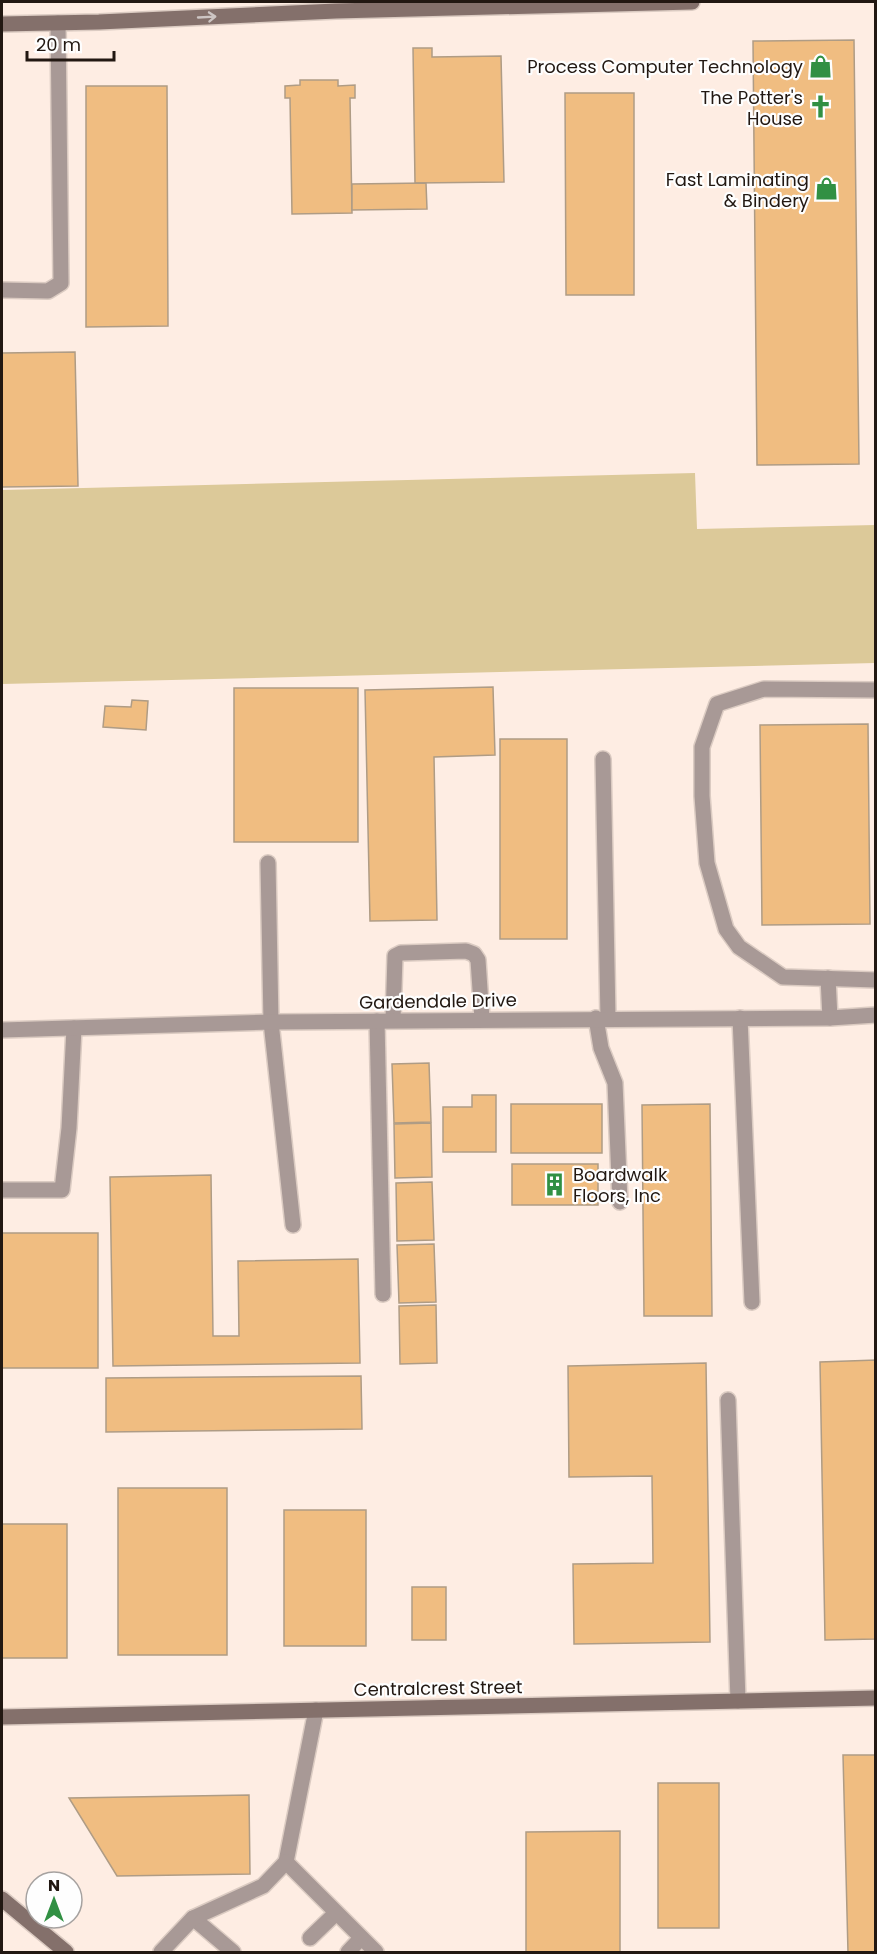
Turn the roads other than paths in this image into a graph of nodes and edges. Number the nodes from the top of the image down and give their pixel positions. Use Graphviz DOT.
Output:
graph roads {
  1 [pos="693,2"];
  2 [pos="401,5"];
  3 [pos="58,23"];
  4 [pos="2,24"];
  5 [pos="2,291"];
  6 [pos="876,690"];
  7 [pos="603,759"];
  8 [pos="268,863"];
  9 [pos="828,978"];
  10 [pos="876,980"];
  11 [pos="876,1015"];
  12 [pos="602,1018"];
  13 [pos="740,1018"];
  14 [pos="830,1018"];
  15 [pos="482,1020"];
  16 [pos="385,1021"];
  17 [pos="271,1022"];
  18 [pos="74,1028"];
  19 [pos="2,1030"];
  20 [pos="2,1190"];
  21 [pos="620,1202"];
  22 [pos="293,1225"];
  23 [pos="383,1294"];
  24 [pos="752,1302"];
  25 [pos="728,1400"];
  26 [pos="876,1698"];
  27 [pos="738,1701"];
  28 [pos="316,1710"];
  29 [pos="2,1717"];
  30 [pos="286,1862"];
  31 [pos="2,1899"];
  32 [pos="336,1913"];
  33 [pos="193,1918"];
  34 [pos="310,1938"];
  35 [pos="361,1938"];
  36 [pos="66,1953"];
  37 [pos="161,1953"];
  38 [pos="233,1953"];
  39 [pos="348,1953"];
  40 [pos="376,1953"];
  1 -- 2 [label="street"];
  3 -- 2 [label="street, one-way"];
  3 -- 4 [label="street"];
  3 -- 5 [label="street"];
  6 -- 9 [label="street"];
  7 -- 12 [label="street"];
  8 -- 17 [label="street"];
  9 -- 10 [label="street"];
  9 -- 14 [label="street"];
  11 -- 14 [label="street, Gardendale Drive"];
  12 -- 13 [label="street, Gardendale Drive"];
  12 -- 15 [label="street, Gardendale Drive"];
  12 -- 21 [label="street"];
  13 -- 14 [label="street, Gardendale Drive"];
  13 -- 24 [label="street"];
  15 -- 16 [label="street, Gardendale Drive"];
  15 -- 16 [label="street"];
  16 -- 17 [label="street, Gardendale Drive"];
  16 -- 23 [label="street"];
  17 -- 18 [label="street, Gardendale Drive"];
  17 -- 22 [label="street"];
  18 -- 19 [label="street, Gardendale Drive"];
  18 -- 20 [label="street"];
  25 -- 27 [label="street"];
  26 -- 27 [label="street, Centralcrest Street"];
  27 -- 28 [label="street, Centralcrest Street"];
  28 -- 29 [label="street, Centralcrest Street"];
  28 -- 30 [label="street"];
  30 -- 32 [label="street"];
  30 -- 33 [label="street"];
  31 -- 36 [label="street"];
  32 -- 34 [label="street"];
  32 -- 35 [label="street"];
  33 -- 37 [label="street"];
  33 -- 38 [label="street"];
  35 -- 39 [label="street"];
  35 -- 40 [label="street"];
}
